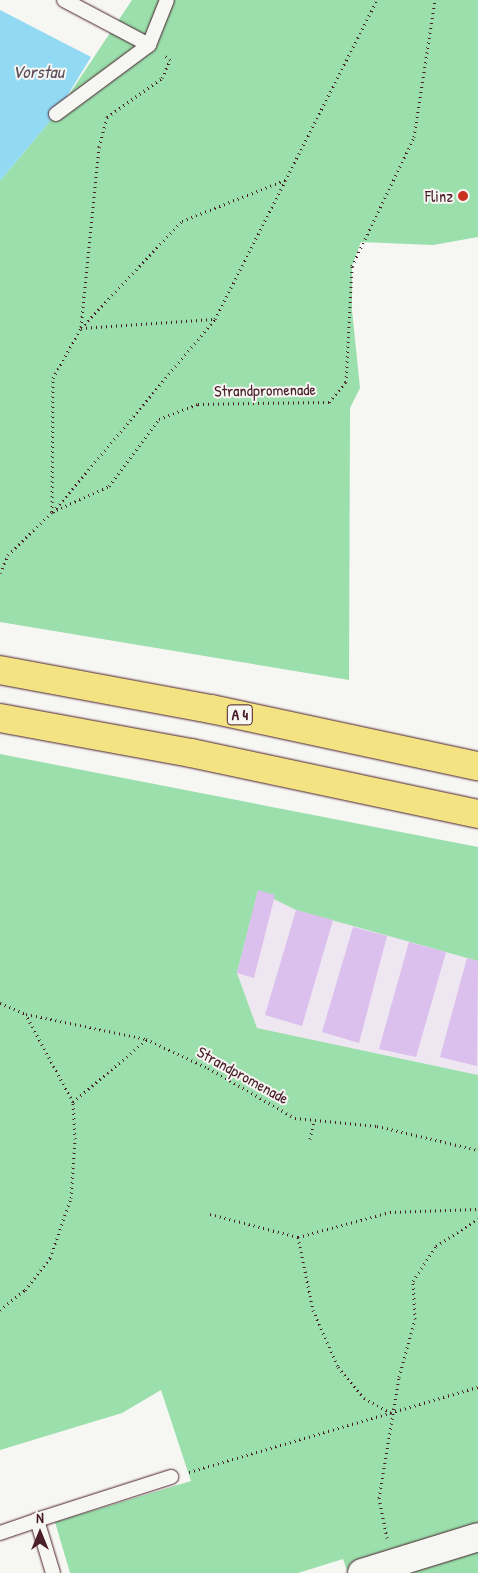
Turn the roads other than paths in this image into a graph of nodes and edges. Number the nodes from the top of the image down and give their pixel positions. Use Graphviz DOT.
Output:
graph roads {
  1 [pos="64,0"];
  2 [pos="167,0"];
  3 [pos="149,45"];
  4 [pos="56,114"];
  5 [pos="0,670"];
  6 [pos="0,718"];
  7 [pos="478,766"];
  8 [pos="478,814"];
  9 [pos="171,1477"];
  10 [pos="37,1520"];
  11 [pos="0,1533"];
  12 [pos="478,1537"];
  13 [pos="53,1573"];
  14 [pos="362,1573"];
  1 -- 3 [label="lane"];
  2 -- 3 [label="lane"];
  3 -- 4 [label="lane"];
  5 -- 7 [label="highway, A 4"];
  6 -- 8 [label="highway"];
  9 -- 10 [label="lane"];
  10 -- 11 [label="lane"];
  10 -- 13 [label="lane"];
  12 -- 14 [label="street"];
}
